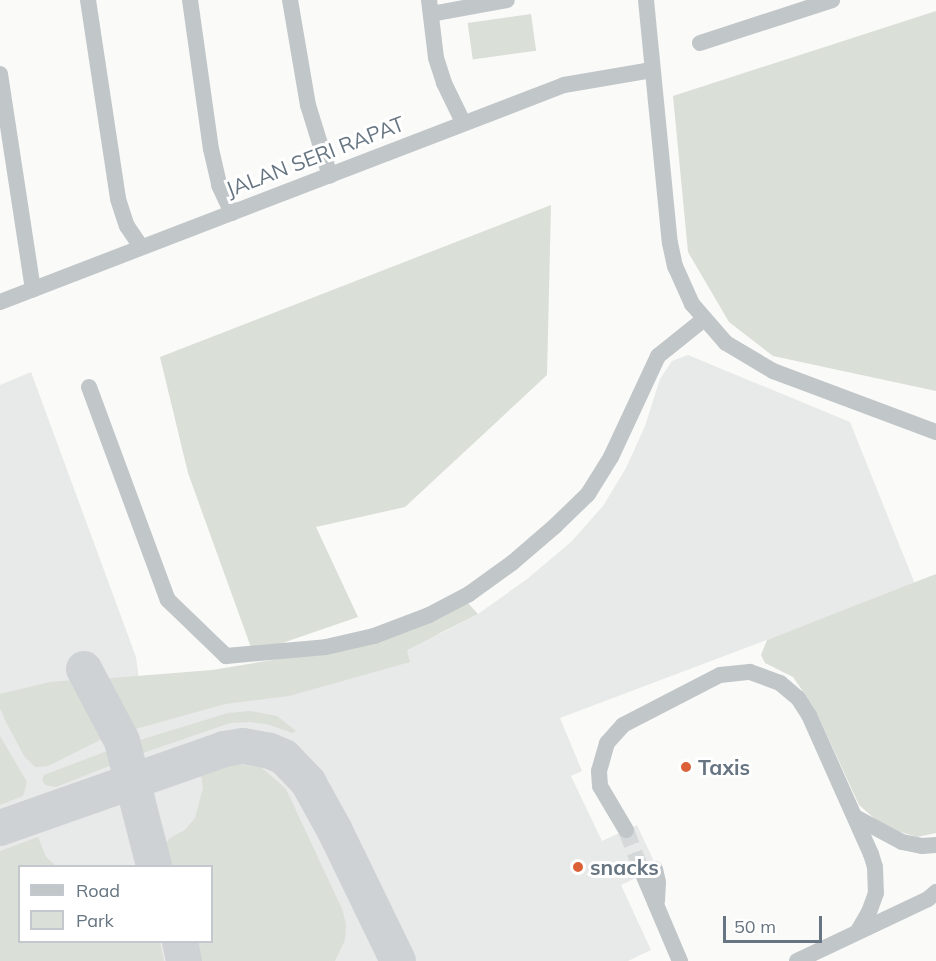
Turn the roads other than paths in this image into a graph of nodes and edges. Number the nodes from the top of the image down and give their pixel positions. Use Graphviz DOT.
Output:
graph roads {
  1 [pos="88,0"];
  2 [pos="190,0"];
  3 [pos="290,0"];
  4 [pos="507,0"];
  5 [pos="646,0"];
  6 [pos="832,0"];
  7 [pos="430,7"];
  8 [pos="700,43"];
  9 [pos="652,70"];
  10 [pos="0,74"];
  11 [pos="463,122"];
  12 [pos="330,176"];
  13 [pos="232,213"];
  14 [pos="141,247"];
  15 [pos="33,288"];
  16 [pos="0,302"];
  17 [pos="703,320"];
  18 [pos="89,387"];
  19 [pos="936,432"];
  20 [pos="857,818"];
  21 [pos="626,825"];
  22 [pos="936,845"];
  23 [pos="649,872"];
  24 [pos="936,892"];
  25 [pos="858,931"];
  26 [pos="680,961"];
  27 [pos="797,961"];
  1 -- 14 [label="street"];
  2 -- 13 [label="street"];
  3 -- 12 [label="street"];
  4 -- 7 [label="street"];
  5 -- 9 [label="street"];
  6 -- 8 [label="street"];
  7 -- 11 [label="street"];
  9 -- 11 [label="street, JALAN SERI RAPAT"];
  9 -- 17 [label="street"];
  10 -- 15 [label="street"];
  11 -- 12 [label="street, JALAN SERI RAPAT"];
  12 -- 13 [label="street, JALAN SERI RAPAT"];
  13 -- 14 [label="street, JALAN SERI RAPAT"];
  14 -- 15 [label="street, JALAN SERI RAPAT"];
  15 -- 16 [label="street, JALAN SERI RAPAT"];
  17 -- 18 [label="street"];
  17 -- 19 [label="street"];
  20 -- 21 [label="street"];
  20 -- 22 [label="street"];
  20 -- 25 [label="street"];
  23 -- 26 [label="street"];
  24 -- 25 [label="street"];
  25 -- 27 [label="street"];
}
